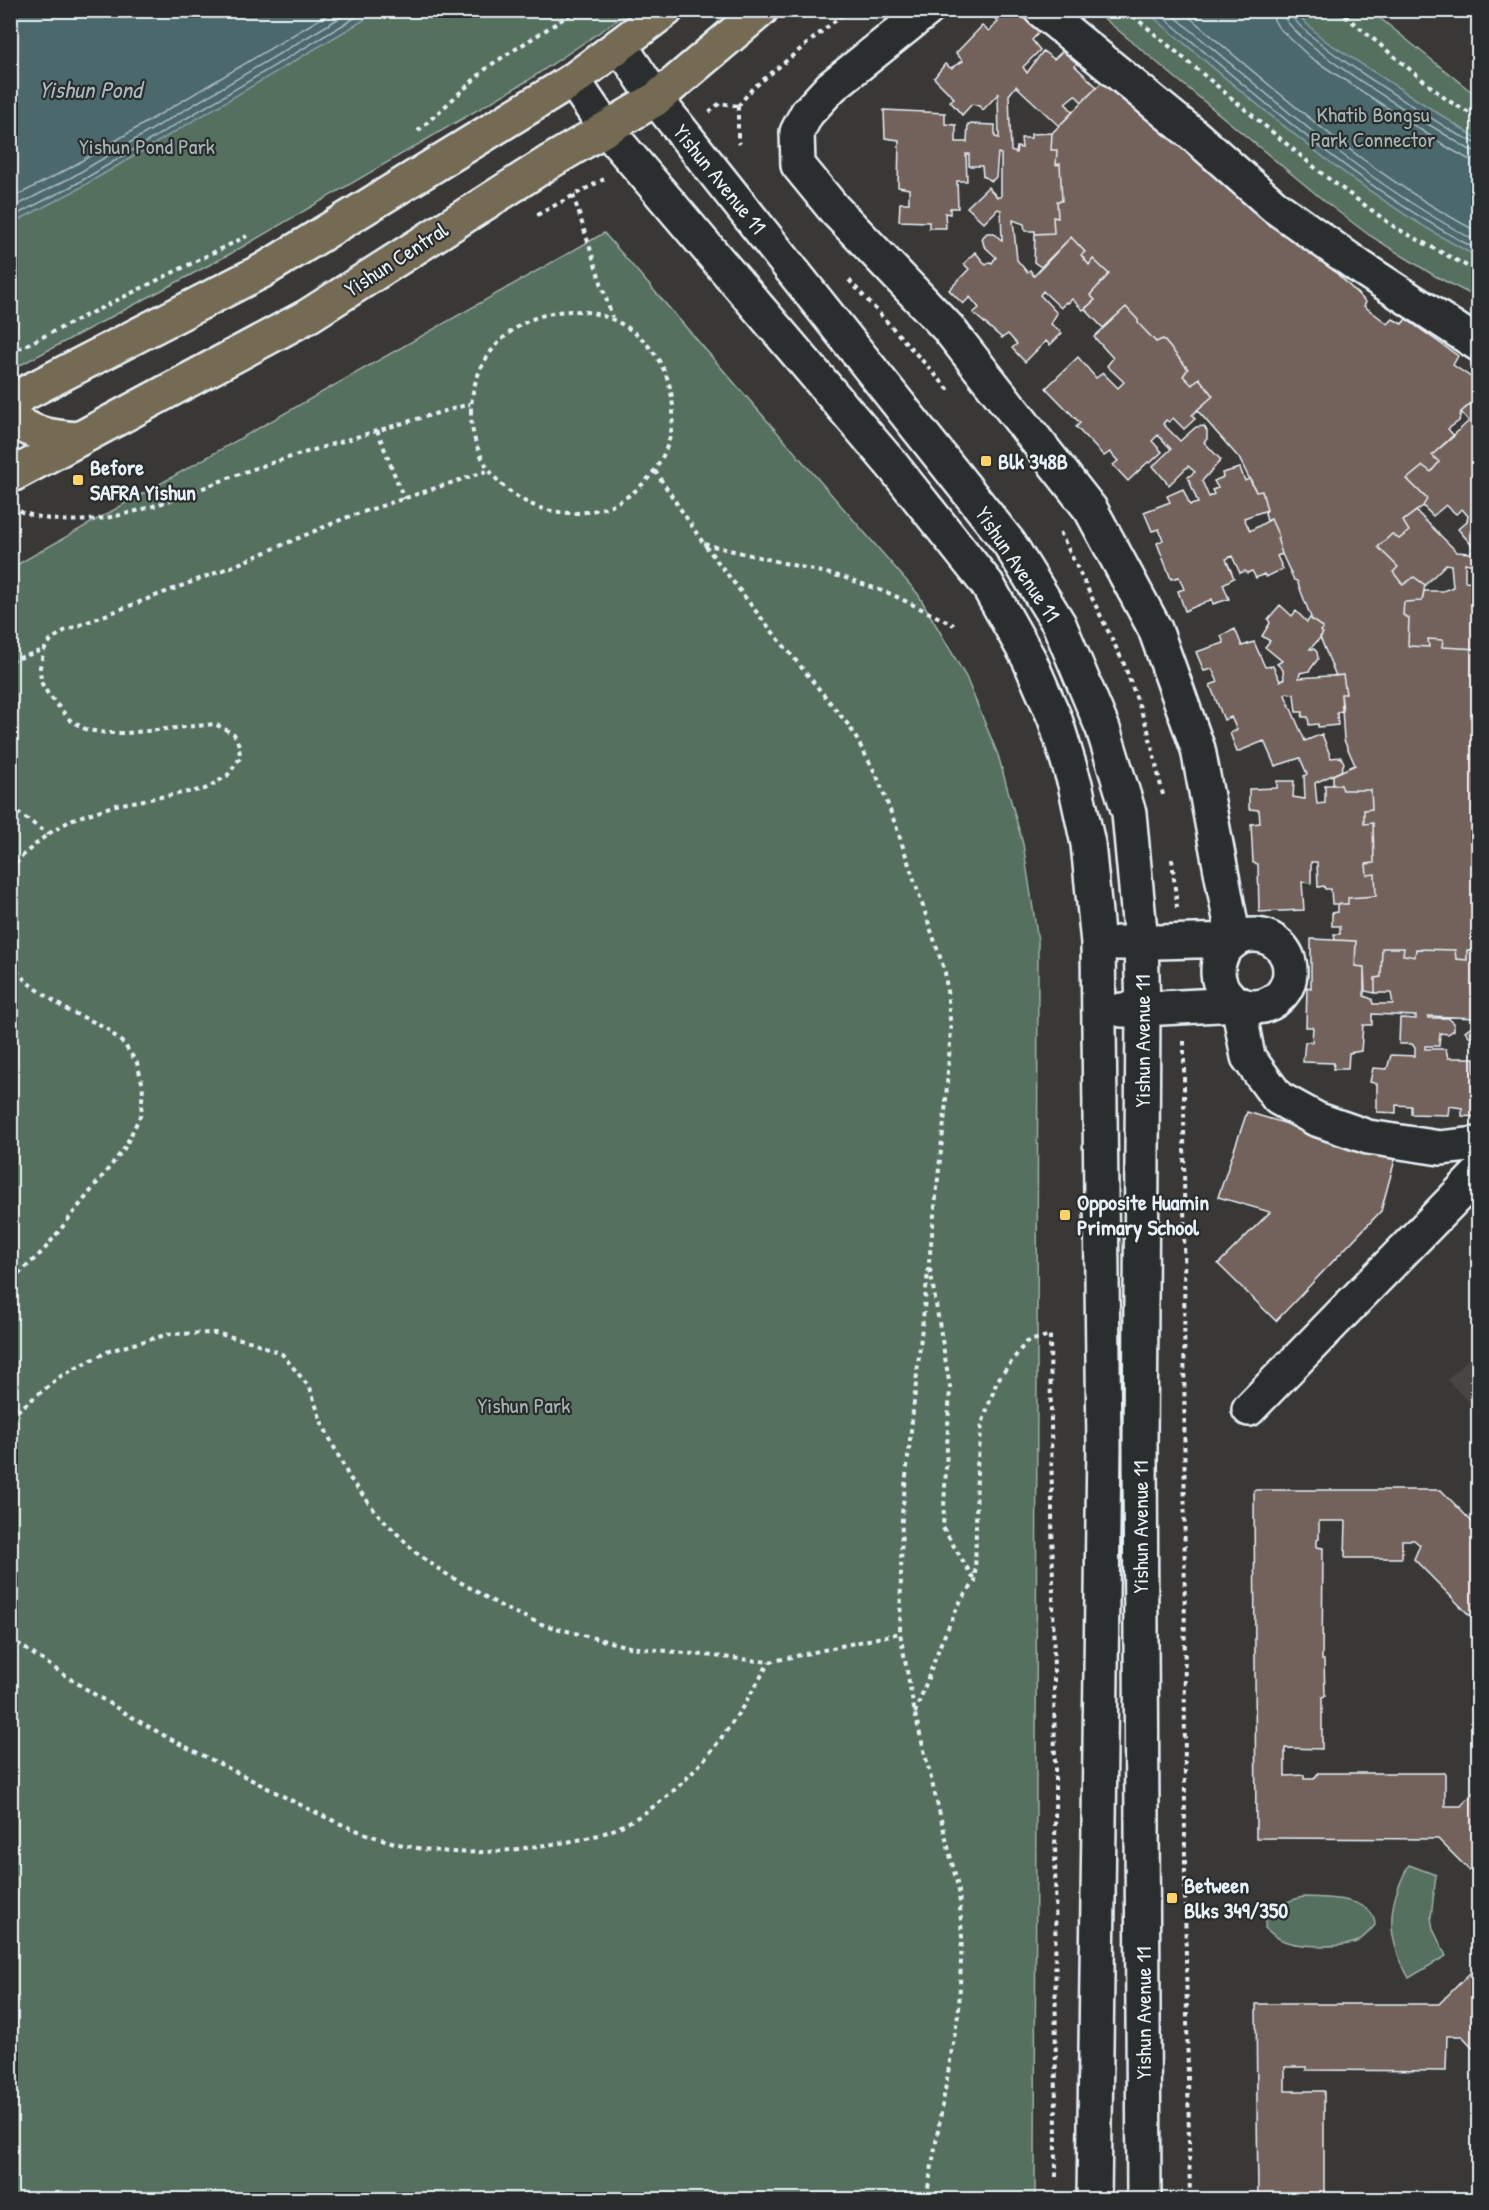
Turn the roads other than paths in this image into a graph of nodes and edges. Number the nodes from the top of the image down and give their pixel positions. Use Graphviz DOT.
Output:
graph roads {
  1 [pos="666,10"];
  2 [pos="761,10"];
  3 [pos="927,10"];
  4 [pos="1041,10"];
  5 [pos="620,45"];
  6 [pos="573,80"];
  7 [pos="656,99"];
  8 [pos="607,130"];
  9 [pos="1479,344"];
  10 [pos="10,401"];
  11 [pos="10,415"];
  12 [pos="78,439"];
  13 [pos="10,476"];
  14 [pos="1234,940"];
  15 [pos="1141,942"];
  16 [pos="1098,943"];
  17 [pos="1238,1004"];
  18 [pos="1143,1010"];
  19 [pos="1099,1011"];
  20 [pos="1479,1144"];
  21 [pos="1479,1174"];
  22 [pos="1249,1409"];
  23 [pos="1094,2199"];
  24 [pos="1144,2199"];
  1 -- 5 [label="main road"];
  2 -- 7 [label="main road, Yishun Central"];
  3 -- 14 [label="street"];
  4 -- 9 [label="street"];
  5 -- 6 [label="main road"];
  5 -- 7 [label="street, Yishun Avenue 11"];
  6 -- 8 [label="street, Yishun Avenue 11"];
  6 -- 10 [label="main road"];
  7 -- 8 [label="main road, Yishun Central"];
  7 -- 15 [label="street, Yishun Avenue 11"];
  8 -- 12 [label="main road, Yishun Central"];
  8 -- 16 [label="street, Yishun Avenue 11"];
  11 -- 12 [label="main road"];
  12 -- 13 [label="main road, Yishun Central"];
  14 -- 15 [label="street"];
  14 -- 17 [label="street"];
  14 -- 17 [label="street"];
  15 -- 16 [label="street"];
  15 -- 18 [label="street, Yishun Avenue 11"];
  16 -- 19 [label="street, Yishun Avenue 11"];
  17 -- 18 [label="street"];
  17 -- 20 [label="street"];
  18 -- 19 [label="street"];
  18 -- 24 [label="street, Yishun Avenue 11"];
  19 -- 23 [label="street, Yishun Avenue 11"];
  21 -- 22 [label="street"];
}
